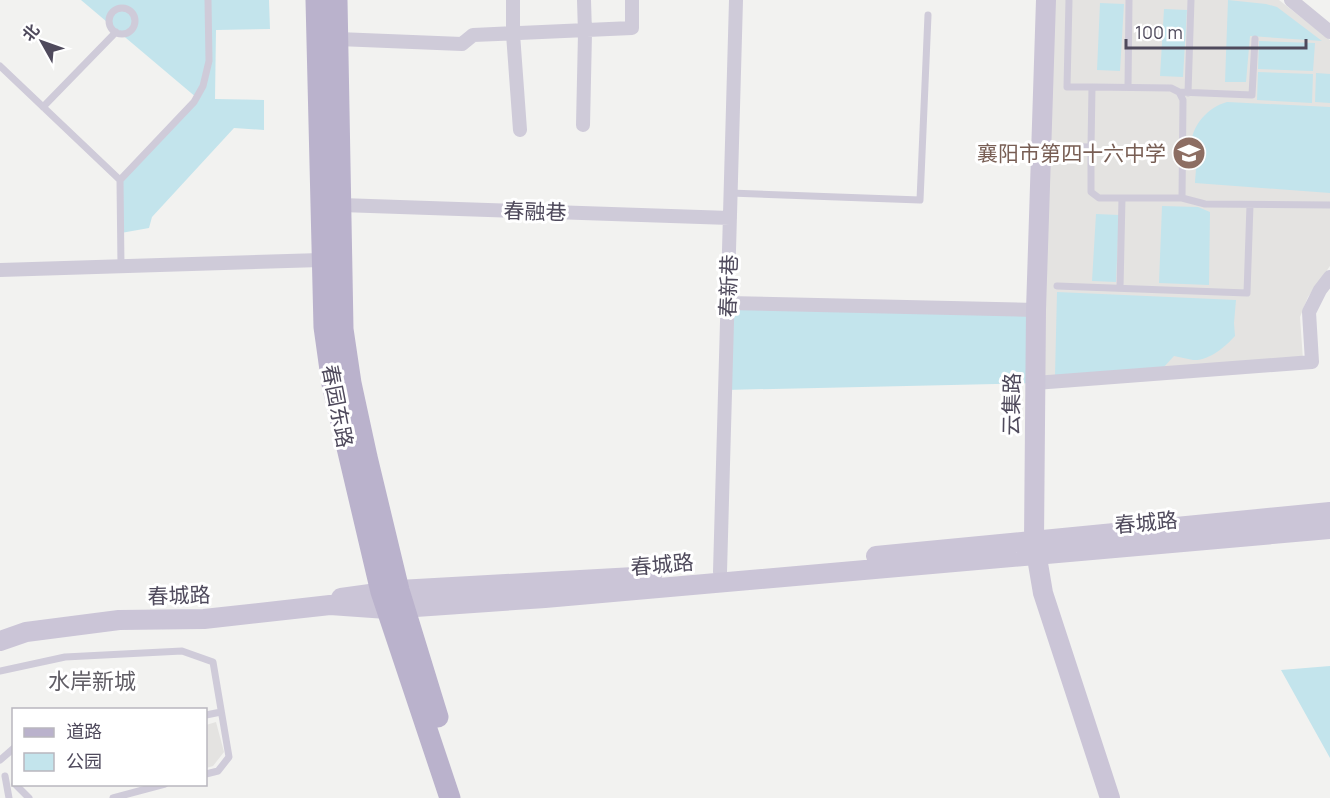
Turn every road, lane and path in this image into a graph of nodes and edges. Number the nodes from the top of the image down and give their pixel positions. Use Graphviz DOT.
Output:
graph roads {
  1 [pos="119,0"];
  2 [pos="208,0"];
  3 [pos="315,0"];
  4 [pos="337,0"];
  5 [pos="513,0"];
  6 [pos="584,0"];
  7 [pos="632,0"];
  8 [pos="736,0"];
  9 [pos="1046,0"];
  10 [pos="1069,0"];
  11 [pos="1129,0"];
  12 [pos="1191,0"];
  13 [pos="1291,0"];
  14 [pos="122,8"];
  15 [pos="928,15"];
  16 [pos="584,30"];
  17 [pos="116,32"];
  18 [pos="1330,32"];
  19 [pos="513,34"];
  20 [pos="338,39"];
  21 [pos="1255,39"];
  22 [pos="0,66"];
  23 [pos="1092,87"];
  24 [pos="1128,87"];
  25 [pos="1179,92"];
  26 [pos="1188,93"];
  27 [pos="43,107"];
  28 [pos="583,125"];
  29 [pos="520,130"];
  30 [pos="1041,146"];
  31 [pos="1091,147"];
  32 [pos="120,180"];
  33 [pos="730,192"];
  34 [pos="1122,198"];
  35 [pos="1182,198"];
  36 [pos="341,205"];
  37 [pos="1250,205"];
  38 [pos="1330,205"];
  39 [pos="730,218"];
  40 [pos="321,261"];
  41 [pos="121,266"];
  42 [pos="0,270"];
  43 [pos="1330,277"];
  44 [pos="1057,286"];
  45 [pos="1120,288"];
  46 [pos="727,303"];
  47 [pos="1036,310"];
  48 [pos="1035,383"];
  49 [pos="1330,512"];
  50 [pos="1330,529"];
  51 [pos="1035,548"];
  52 [pos="720,572"];
  53 [pos="392,600"];
  54 [pos="0,628"];
  55 [pos="0,641"];
  56 [pos="0,671"];
  57 [pos="221,712"];
  58 [pos="207,715"];
  59 [pos="12,750"];
  60 [pos="0,760"];
  61 [pos="2,774"];
  62 [pos="207,774"];
  63 [pos="16,786"];
  64 [pos="158,786"];
  65 [pos="9,798"];
  66 [pos="29,798"];
  67 [pos="113,798"];
  68 [pos="450,798"];
  69 [pos="463,798"];
  70 [pos="1110,798"];
  1 -- 14 [label="lane"];
  2 -- 32 [label="lane"];
  3 -- 40 [label="main road, 春园东路"];
  4 -- 20 [label="main road, 春园东路"];
  5 -- 19 [label="street"];
  6 -- 16 [label="street"];
  7 -- 16 [label="street"];
  8 -- 33 [label="street, 春新巷"];
  9 -- 30 [label="street, 云集路"];
  10 -- 23 [label="lane"];
  11 -- 24 [label="lane"];
  12 -- 26 [label="lane"];
  13 -- 18 [label="street"];
  14 -- 17 [label="lane"];
  14 -- 17 [label="lane"];
  15 -- 33 [label="lane"];
  16 -- 19 [label="street"];
  16 -- 28 [label="street"];
  17 -- 27 [label="lane"];
  19 -- 20 [label="street"];
  19 -- 29 [label="street"];
  20 -- 36 [label="main road, 春园东路"];
  21 -- 26 [label="lane"];
  22 -- 27 [label="lane"];
  23 -- 24 [label="lane"];
  23 -- 31 [label="lane"];
  24 -- 25 [label="lane"];
  25 -- 26 [label="lane"];
  25 -- 35 [label="lane"];
  27 -- 32 [label="lane"];
  30 -- 31 [label="lane"];
  30 -- 47 [label="street, 云集路"];
  31 -- 34 [label="lane"];
  32 -- 41 [label="lane"];
  33 -- 39 [label="street, 春新巷"];
  34 -- 35 [label="lane"];
  34 -- 45 [label="lane"];
  35 -- 37 [label="lane"];
  36 -- 39 [label="street, 春融巷"];
  36 -- 53 [label="main road, 春园东路"];
  37 -- 38 [label="lane"];
  37 -- 45 [label="lane"];
  39 -- 46 [label="street, 春新巷"];
  40 -- 41 [label="street"];
  40 -- 53 [label="main road, 春园东路"];
  41 -- 42 [label="street"];
  43 -- 48 [label="street"];
  44 -- 45 [label="lane"];
  46 -- 47 [label="street"];
  46 -- 52 [label="street, 春新巷"];
  47 -- 48 [label="street, 云集路"];
  48 -- 51 [label="street, 云集路"];
  49 -- 51 [label="street, 春城路"];
  50 -- 51 [label="street, 春城路"];
  51 -- 52 [label="street, 春城路"];
  51 -- 53 [label="street, 春城路"];
  51 -- 70 [label="street, 云集路"];
  52 -- 53 [label="street, 春城路"];
  53 -- 54 [label="street, 春城路"];
  53 -- 55 [label="street, 春城路"];
  53 -- 68 [label="main road, 春园东路"];
  53 -- 69 [label="main road, 春园东路"];
  56 -- 57 [label="lane"];
  57 -- 58 [label="lane"];
  57 -- 62 [label="lane"];
  59 -- 60 [label="lane"];
  61 -- 65 [label="lane"];
  63 -- 66 [label="lane"];
  64 -- 67 [label="lane"];
}
